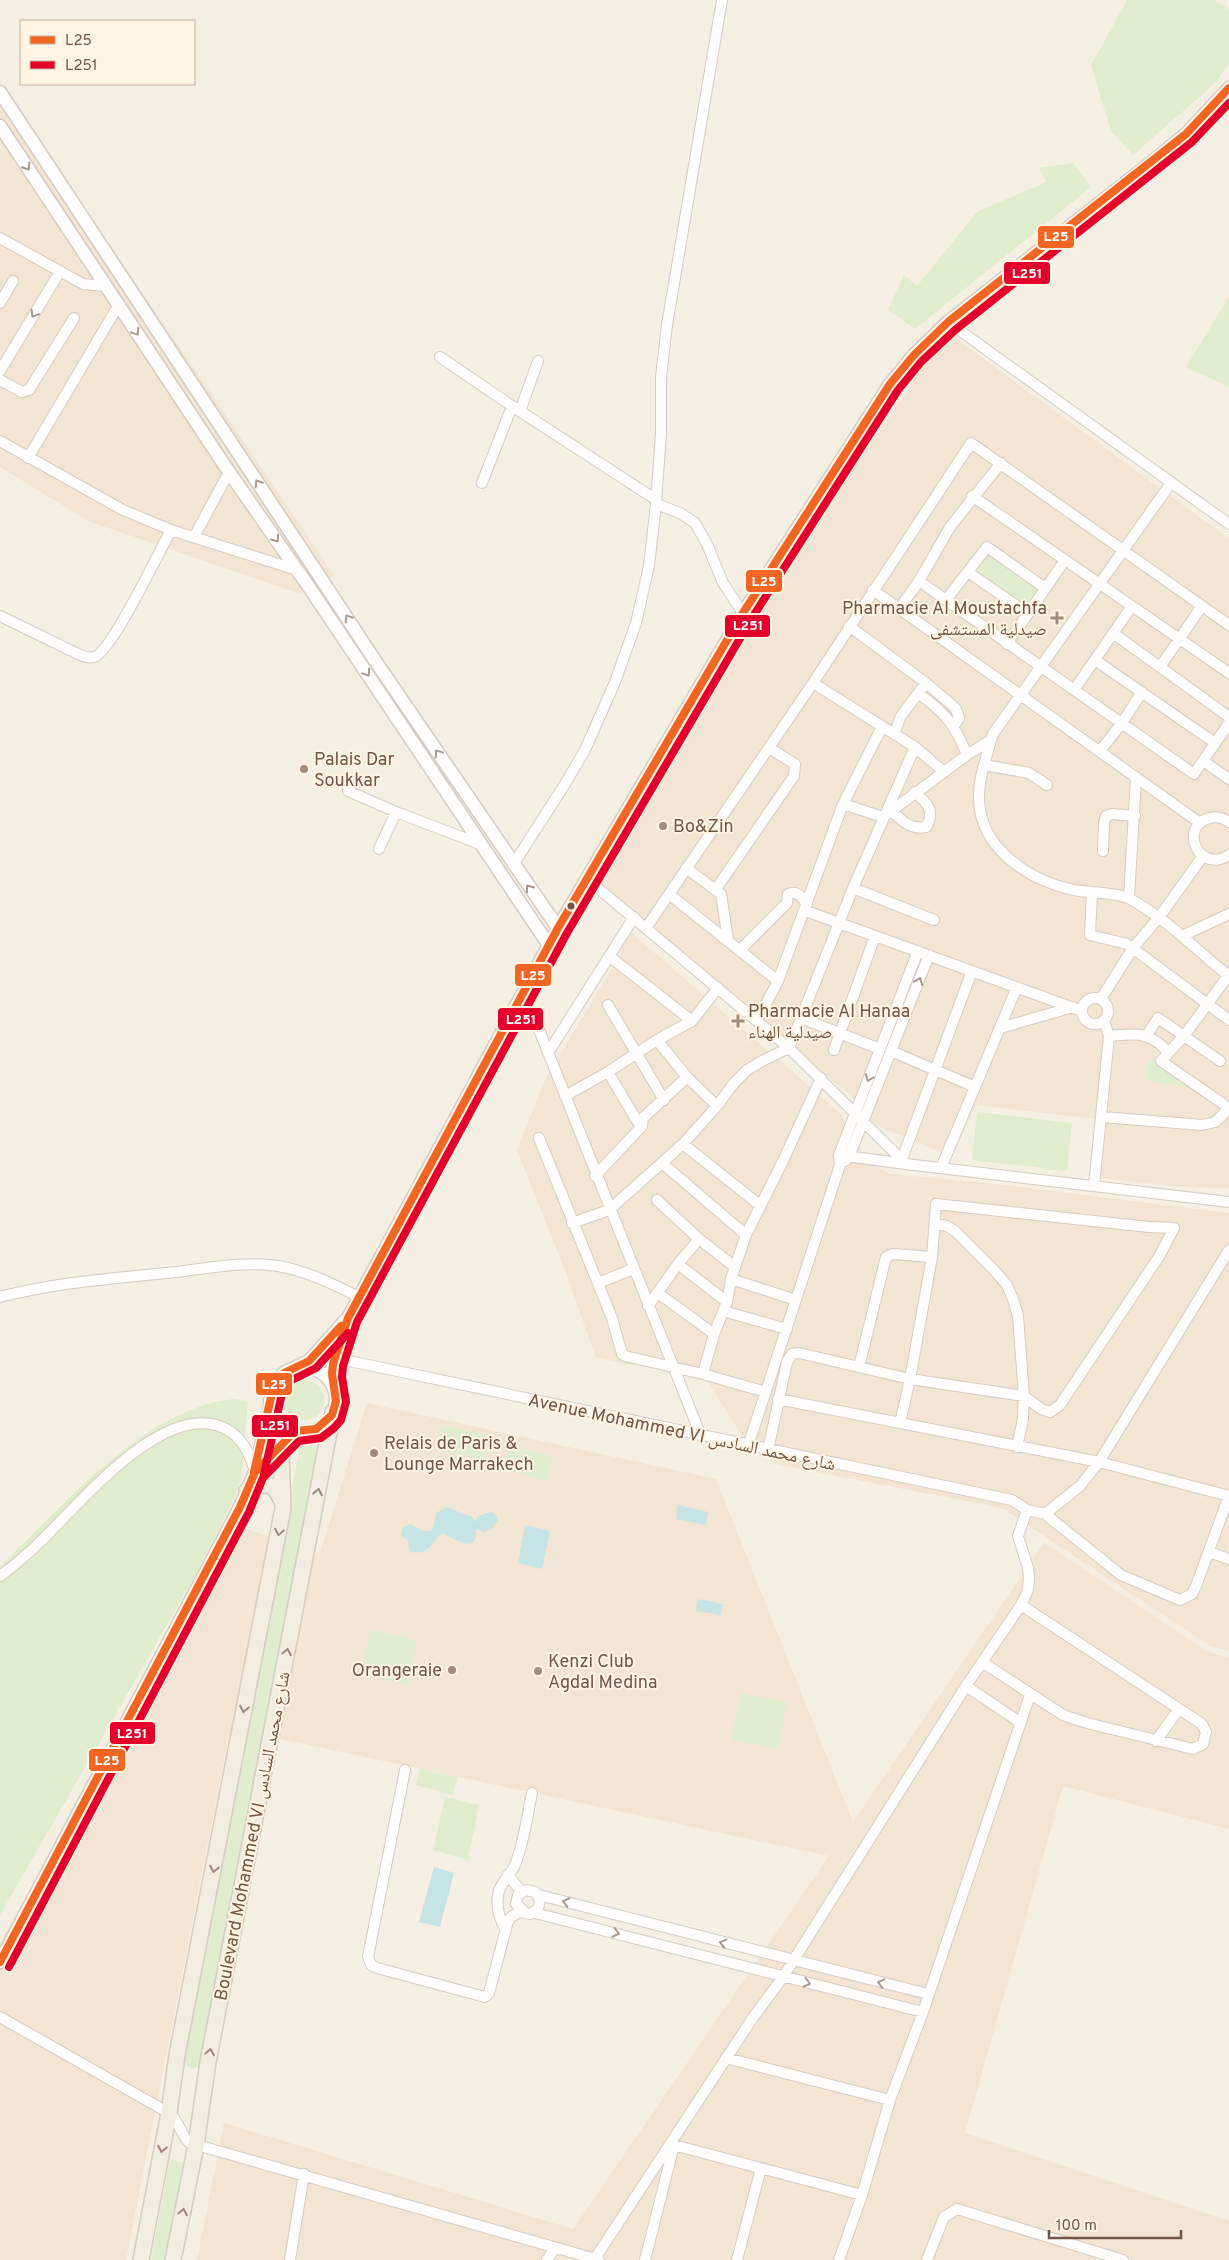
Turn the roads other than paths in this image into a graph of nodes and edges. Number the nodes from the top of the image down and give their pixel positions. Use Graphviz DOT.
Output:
graph roads {
  1 [pos="722,0"];
  2 [pos="1229,88"];
  3 [pos="0,92"];
  4 [pos="15,114"];
  5 [pos="26,130"];
  6 [pos="2,131"];
  7 [pos="0,238"];
  8 [pos="59,273"];
  9 [pos="13,281"];
  10 [pos="106,286"];
  11 [pos="0,303"];
  12 [pos="118,306"];
  13 [pos="74,318"];
  14 [pos="948,322"];
  15 [pos="440,357"];
  16 [pos="538,361"];
  17 [pos="0,371"];
  18 [pos="0,380"];
  19 [pos="516,409"];
  20 [pos="0,440"];
  21 [pos="28,458"];
  22 [pos="1001,463"];
  23 [pos="229,472"];
  24 [pos="482,483"];
  25 [pos="1171,483"];
  26 [pos="972,496"];
  27 [pos="656,501"];
  28 [pos="1229,524"];
  29 [pos="171,530"];
  30 [pos="194,537"];
  31 [pos="1124,550"];
  32 [pos="1065,560"];
  33 [pos="310,561"];
  34 [pos="297,570"];
  35 [pos="968,572"];
  36 [pos="322,579"];
  37 [pos="919,581"];
  38 [pos="1099,583"];
  39 [pos="309,587"];
  40 [pos="1045,588"];
  41 [pos="873,590"];
  42 [pos="946,600"];
  43 [pos="1132,606"];
  44 [pos="1202,606"];
  45 [pos="899,609"];
  46 [pos="743,613"];
  47 [pos="1028,613"];
  48 [pos="0,616"];
  49 [pos="1229,624"];
  50 [pos="849,626"];
  51 [pos="1113,633"];
  52 [pos="1179,639"];
  53 [pos="1007,644"];
  54 [pos="1095,660"];
  55 [pos="1042,665"];
  56 [pos="1160,667"];
  57 [pos="1229,673"];
  58 [pos="813,683"];
  59 [pos="926,683"];
  60 [pos="1074,690"];
  61 [pos="1142,692"];
  62 [pos="916,696"];
  63 [pos="1021,696"];
  64 [pos="1229,717"];
  65 [pos="1122,723"];
  66 [pos="1229,723"];
  67 [pos="954,726"];
  68 [pos="882,727"];
  69 [pos="894,734"];
  70 [pos="991,740"];
  71 [pos="1215,743"];
  72 [pos="915,747"];
  73 [pos="769,748"];
  74 [pos="1100,751"];
  75 [pos="967,755"];
  76 [pos="1203,761"];
  77 [pos="984,765"];
  78 [pos="944,772"];
  79 [pos="1136,777"];
  80 [pos="1229,779"];
  81 [pos="1047,785"];
  82 [pos="348,791"];
  83 [pos="916,792"];
  84 [pos="843,804"];
  85 [pos="396,812"];
  86 [pos="887,814"];
  87 [pos="1135,816"];
  88 [pos="1228,820"];
  89 [pos="1200,823"];
  90 [pos="480,844"];
  91 [pos="379,849"];
  92 [pos="1103,851"];
  93 [pos="1229,855"];
  94 [pos="1203,856"];
  95 [pos="513,865"];
  96 [pos="686,868"];
  97 [pos="587,879"];
  98 [pos="853,888"];
  99 [pos="716,889"];
  100 [pos="1092,893"];
  101 [pos="669,894"];
  102 [pos="1129,898"];
  103 [pos="806,907"];
  104 [pos="1229,914"];
  105 [pos="1160,916"];
  106 [pos="634,917"];
  107 [pos="934,920"];
  108 [pos="839,923"];
  109 [pos="558,928"];
  110 [pos="646,928"];
  111 [pos="875,936"];
  112 [pos="1182,936"];
  113 [pos="728,940"];
  114 [pos="548,944"];
  115 [pos="1133,948"];
  116 [pos="740,950"];
  117 [pos="918,951"];
  118 [pos="929,955"];
  119 [pos="609,956"];
  120 [pos="972,971"];
  121 [pos="1229,976"];
  122 [pos="778,981"];
  123 [pos="1017,987"];
  124 [pos="718,988"];
  125 [pos="1101,999"];
  126 [pos="517,1002"];
  127 [pos="608,1005"];
  128 [pos="1208,1005"];
  129 [pos="1078,1009"];
  130 [pos="801,1018"];
  131 [pos="1229,1020"];
  132 [pos="692,1021"];
  133 [pos="757,1021"];
  134 [pos="1104,1021"];
  135 [pos="1000,1028"];
  136 [pos="841,1034"];
  137 [pos="1147,1035"];
  138 [pos="1109,1036"];
  139 [pos="1184,1036"];
  140 [pos="657,1040"];
  141 [pos="789,1048"];
  142 [pos="834,1050"];
  143 [pos="886,1050"];
  144 [pos="1168,1052"];
  145 [pos="548,1053"];
  146 [pos="635,1055"];
  147 [pos="1220,1061"];
  148 [pos="935,1070"];
  149 [pos="608,1072"];
  150 [pos="687,1077"];
  151 [pos="821,1078"];
  152 [pos="975,1087"];
  153 [pos="565,1096"];
  154 [pos="664,1100"];
  155 [pos="717,1106"];
  156 [pos="1229,1109"];
  157 [pos="856,1112"];
  158 [pos="1102,1117"];
  159 [pos="864,1120"];
  160 [pos="642,1126"];
  161 [pos="539,1138"];
  162 [pos="683,1144"];
  163 [pos="843,1159"];
  164 [pos="904,1162"];
  165 [pos="662,1163"];
  166 [pos="941,1168"];
  167 [pos="595,1176"];
  168 [pos="1094,1186"];
  169 [pos="657,1200"];
  170 [pos="1229,1202"];
  171 [pos="761,1206"];
  172 [pos="609,1210"];
  173 [pos="572,1223"];
  174 [pos="935,1224"];
  175 [pos="746,1235"];
  176 [pos="699,1239"];
  177 [pos="1229,1250"];
  178 [pos="932,1257"];
  179 [pos="678,1264"];
  180 [pos="735,1267"];
  181 [pos="633,1269"];
  182 [pos="732,1279"];
  183 [pos="598,1283"];
  184 [pos="658,1293"];
  185 [pos="0,1297"];
  186 [pos="359,1297"];
  187 [pos="796,1300"];
  188 [pos="648,1306"];
  189 [pos="725,1307"];
  190 [pos="348,1318"];
  191 [pos="787,1329"];
  192 [pos="714,1334"];
  193 [pos="335,1358"];
  194 [pos="673,1367"];
  195 [pos="859,1367"];
  196 [pos="295,1368"];
  197 [pos="703,1374"];
  198 [pos="910,1379"];
  199 [pos="332,1384"];
  200 [pos="766,1392"];
  201 [pos="1024,1396"];
  202 [pos="778,1399"];
  203 [pos="272,1409"];
  204 [pos="334,1412"];
  205 [pos="900,1423"];
  206 [pos="295,1431"];
  207 [pos="701,1436"];
  208 [pos="280,1445"];
  209 [pos="748,1446"];
  210 [pos="1017,1447"];
  211 [pos="768,1450"];
  212 [pos="1100,1462"];
  213 [pos="255,1472"];
  214 [pos="247,1491"];
  215 [pos="1229,1496"];
  216 [pos="284,1508"];
  217 [pos="1027,1510"];
  218 [pos="1045,1514"];
  219 [pos="1209,1552"];
  220 [pos="1229,1559"];
  221 [pos="0,1576"];
  222 [pos="1021,1605"];
  223 [pos="982,1662"];
  224 [pos="966,1686"];
  225 [pos="1030,1695"];
  226 [pos="1179,1708"];
  227 [pos="1021,1723"];
  228 [pos="1156,1741"];
  229 [pos="406,1770"];
  230 [pos="532,1793"];
  231 [pos="508,1875"];
  232 [pos="521,1891"];
  233 [pos="539,1895"];
  234 [pos="524,1910"];
  235 [pos="535,1913"];
  236 [pos="646,1923"];
  237 [pos="505,1928"];
  238 [pos="642,1940"];
  239 [pos="793,1961"];
  240 [pos="0,1962"];
  241 [pos="783,1977"];
  242 [pos="928,1994"];
  243 [pos="923,2012"];
  244 [pos="0,2017"];
  245 [pos="726,2058"];
  246 [pos="890,2100"];
  247 [pos="169,2113"];
  248 [pos="672,2144"];
  249 [pos="196,2145"];
  250 [pos="761,2168"];
  251 [pos="304,2174"];
  252 [pos="862,2195"];
  253 [pos="555,2248"];
  254 [pos="1088,2249"];
  255 [pos="141,2260"];
  256 [pos="173,2260"];
  257 [pos="290,2260"];
  258 [pos="547,2260"];
  259 [pos="596,2260"];
  260 [pos="645,2260"];
  261 [pos="737,2260"];
  262 [pos="839,2260"];
  263 [pos="927,2260"];
  264 [pos="1085,2260"];
  265 [pos="1123,2260"];
  1 -- 27 [label="street"];
  2 -- 14 [label="street"];
  3 -- 4 [label="street"];
  4 -- 5 [label="street"];
  4 -- 6 [label="street"];
  5 -- 6 [label="street"];
  33 -- 5 [label="street, one-way"];
  6 -- 10 [label="street, one-way"];
  7 -- 8 [label="street"];
  8 -- 10 [label="street"];
  8 -- 17 [label="street, one-way"];
  9 -- 11 [label="street"];
  10 -- 12 [label="street"];
  12 -- 21 [label="street"];
  12 -- 23 [label="street, one-way"];
  13 -- 18 [label="street"];
  14 -- 25 [label="street"];
  14 -- 46 [label="street"];
  15 -- 19 [label="street"];
  16 -- 19 [label="street"];
  19 -- 24 [label="street"];
  19 -- 27 [label="street"];
  20 -- 21 [label="street"];
  21 -- 29 [label="street"];
  22 -- 26 [label="street"];
  22 -- 31 [label="street"];
  22 -- 41 [label="street"];
  23 -- 30 [label="street"];
  23 -- 34 [label="street, one-way"];
  25 -- 28 [label="street"];
  25 -- 31 [label="street"];
  26 -- 32 [label="street"];
  26 -- 37 [label="street"];
  27 -- 46 [label="street"];
  27 -- 95 [label="street"];
  29 -- 30 [label="street"];
  29 -- 48 [label="street"];
  30 -- 34 [label="street"];
  31 -- 38 [label="street"];
  31 -- 44 [label="street"];
  32 -- 38 [label="street"];
  32 -- 40 [label="street"];
  33 -- 34 [label="street"];
  33 -- 36 [label="street"];
  34 -- 39 [label="street"];
  35 -- 40 [label="street"];
  35 -- 42 [label="street"];
  35 -- 47 [label="street"];
  36 -- 39 [label="street"];
  95 -- 36 [label="street, one-way"];
  37 -- 42 [label="street"];
  37 -- 45 [label="street"];
  38 -- 43 [label="street"];
  38 -- 55 [label="street"];
  39 -- 90 [label="street, one-way"];
  40 -- 47 [label="street"];
  41 -- 45 [label="street"];
  41 -- 50 [label="street"];
  42 -- 53 [label="street"];
  43 -- 51 [label="street"];
  43 -- 52 [label="street"];
  44 -- 49 [label="street"];
  44 -- 52 [label="street"];
  45 -- 63 [label="street"];
  46 -- 97 [label="street"];
  47 -- 53 [label="street"];
  50 -- 58 [label="street"];
  50 -- 59 [label="street"];
  51 -- 54 [label="street"];
  51 -- 56 [label="street"];
  52 -- 56 [label="street"];
  52 -- 57 [label="street"];
  53 -- 55 [label="street"];
  54 -- 60 [label="street"];
  54 -- 61 [label="street"];
  55 -- 60 [label="street"];
  55 -- 63 [label="street"];
  56 -- 64 [label="street"];
  58 -- 68 [label="street"];
  58 -- 73 [label="street"];
  59 -- 62 [label="street"];
  59 -- 67 [label="street"];
  60 -- 65 [label="street"];
  61 -- 65 [label="street"];
  61 -- 71 [label="street"];
  62 -- 67 [label="street"];
  62 -- 69 [label="street"];
  63 -- 70 [label="street"];
  63 -- 74 [label="street"];
  65 -- 74 [label="street"];
  65 -- 76 [label="street"];
  66 -- 71 [label="street"];
  67 -- 75 [label="street"];
  68 -- 69 [label="street"];
  68 -- 84 [label="street"];
  69 -- 72 [label="street"];
  70 -- 75 [label="street"];
  70 -- 77 [label="street"];
  71 -- 76 [label="street"];
  72 -- 78 [label="street"];
  72 -- 86 [label="street"];
  73 -- 96 [label="street"];
  73 -- 99 [label="street"];
  74 -- 79 [label="street"];
  75 -- 78 [label="street"];
  76 -- 80 [label="street"];
  77 -- 81 [label="street"];
  77 -- 100 [label="street"];
  78 -- 83 [label="street"];
  79 -- 87 [label="street"];
  79 -- 89 [label="street"];
  82 -- 85 [label="street"];
  83 -- 86 [label="street"];
  83 -- 86 [label="street"];
  84 -- 86 [label="street"];
  84 -- 103 [label="street"];
  85 -- 90 [label="street"];
  85 -- 91 [label="street"];
  86 -- 98 [label="street"];
  87 -- 92 [label="street"];
  87 -- 102 [label="street"];
  88 -- 89 [label="street"];
  89 -- 94 [label="street"];
  90 -- 114 [label="street"];
  93 -- 94 [label="street"];
  94 -- 105 [label="street"];
  109 -- 95 [label="street, one-way"];
  96 -- 99 [label="street"];
  96 -- 101 [label="street"];
  97 -- 106 [label="street"];
  97 -- 109 [label="street"];
  98 -- 107 [label="street"];
  98 -- 108 [label="street"];
  99 -- 113 [label="street"];
  100 -- 102 [label="street"];
  100 -- 115 [label="street"];
  101 -- 110 [label="street"];
  101 -- 113 [label="street"];
  102 -- 105 [label="street"];
  103 -- 108 [label="street"];
  103 -- 116 [label="street"];
  103 -- 122 [label="street"];
  104 -- 112 [label="street"];
  105 -- 112 [label="street"];
  105 -- 115 [label="street"];
  106 -- 110 [label="street"];
  106 -- 119 [label="street"];
  108 -- 111 [label="street"];
  108 -- 130 [label="street"];
  109 -- 114 [label="street"];
  110 -- 124 [label="street"];
  111 -- 117 [label="street"];
  111 -- 136 [label="street"];
  112 -- 121 [label="street"];
  113 -- 116 [label="street"];
  114 -- 126 [label="street"];
  115 -- 125 [label="street"];
  115 -- 128 [label="street"];
  116 -- 122 [label="street"];
  117 -- 118 [label="street"];
  117 -- 143 [label="street"];
  118 -- 120 [label="street"];
  143 -- 118 [label="street, one-way"];
  119 -- 132 [label="street"];
  119 -- 145 [label="street"];
  120 -- 123 [label="street"];
  120 -- 148 [label="street"];
  121 -- 128 [label="street"];
  122 -- 133 [label="street"];
  123 -- 129 [label="street"];
  123 -- 135 [label="street"];
  124 -- 132 [label="street"];
  124 -- 133 [label="street"];
  125 -- 129 [label="street"];
  125 -- 134 [label="street"];
  126 -- 145 [label="street"];
  126 -- 186 [label="street"];
  127 -- 146 [label="street"];
  128 -- 131 [label="street"];
  128 -- 139 [label="street"];
  129 -- 134 [label="street"];
  129 -- 135 [label="street"];
  130 -- 136 [label="street"];
  130 -- 141 [label="street"];
  132 -- 140 [label="street"];
  133 -- 141 [label="street"];
  134 -- 138 [label="street"];
  135 -- 152 [label="street"];
  136 -- 142 [label="street"];
  136 -- 143 [label="street"];
  137 -- 138 [label="street"];
  137 -- 139 [label="street"];
  137 -- 144 [label="street"];
  138 -- 158 [label="street"];
  139 -- 144 [label="street"];
  139 -- 147 [label="street"];
  140 -- 146 [label="street"];
  140 -- 150 [label="street"];
  141 -- 151 [label="street"];
  141 -- 155 [label="street"];
  143 -- 148 [label="street"];
  143 -- 157 [label="street, one-way"];
  143 -- 159 [label="street"];
  144 -- 156 [label="street"];
  145 -- 153 [label="street"];
  146 -- 149 [label="street"];
  146 -- 154 [label="street"];
  148 -- 152 [label="street"];
  148 -- 164 [label="street"];
  149 -- 153 [label="street"];
  149 -- 160 [label="street"];
  150 -- 154 [label="street"];
  150 -- 155 [label="street"];
  151 -- 157 [label="street"];
  151 -- 171 [label="street"];
  152 -- 166 [label="street"];
  153 -- 167 [label="street"];
  154 -- 160 [label="street"];
  155 -- 162 [label="street"];
  156 -- 158 [label="street"];
  157 -- 159 [label="street"];
  157 -- 163 [label="street"];
  158 -- 168 [label="street"];
  159 -- 163 [label="street"];
  159 -- 164 [label="street"];
  160 -- 167 [label="street"];
  161 -- 173 [label="street"];
  162 -- 165 [label="street"];
  162 -- 171 [label="street"];
  163 -- 164 [label="street"];
  163 -- 187 [label="street"];
  164 -- 166 [label="street"];
  165 -- 172 [label="street"];
  165 -- 175 [label="street"];
  166 -- 168 [label="street"];
  167 -- 172 [label="street"];
  168 -- 170 [label="street"];
  169 -- 176 [label="street"];
  171 -- 175 [label="street"];
  172 -- 173 [label="street"];
  172 -- 181 [label="street"];
  173 -- 183 [label="street"];
  174 -- 178 [label="street"];
  174 -- 201 [label="street"];
  174 -- 201 [label="street"];
  175 -- 180 [label="street"];
  176 -- 179 [label="street"];
  176 -- 180 [label="street"];
  177 -- 212 [label="street"];
  178 -- 195 [label="street"];
  178 -- 198 [label="street"];
  179 -- 184 [label="street"];
  179 -- 189 [label="street"];
  180 -- 182 [label="street"];
  181 -- 183 [label="street"];
  181 -- 188 [label="street"];
  182 -- 187 [label="street"];
  182 -- 189 [label="street"];
  183 -- 194 [label="street"];
  184 -- 188 [label="street"];
  184 -- 192 [label="street"];
  185 -- 186 [label="street"];
  186 -- 190 [label="street"];
  187 -- 191 [label="street"];
  188 -- 194 [label="street"];
  189 -- 191 [label="street"];
  189 -- 192 [label="street"];
  190 -- 193 [label="street"];
  190 -- 196 [label="street"];
  191 -- 200 [label="street"];
  192 -- 197 [label="street"];
  193 -- 199 [label="street"];
  193 -- 207 [label="street, Avenue Mohammed VI شارع محمد السادس"];
  194 -- 197 [label="street"];
  194 -- 207 [label="street"];
  195 -- 198 [label="street"];
  195 -- 202 [label="street"];
  196 -- 199 [label="street"];
  196 -- 203 [label="street"];
  197 -- 200 [label="street"];
  198 -- 201 [label="street"];
  198 -- 205 [label="street"];
  199 -- 204 [label="street"];
  200 -- 209 [label="street"];
  201 -- 210 [label="street"];
  202 -- 205 [label="street"];
  202 -- 211 [label="street"];
  203 -- 206 [label="street"];
  203 -- 208 [label="main road, Boulevard Mohammed VI شارع محمد السادس"];
  203 -- 213 [label="street"];
  204 -- 206 [label="street"];
  249 -- 204 [label="main road, Boulevard Mohammed VI شارع محمد السادس, one-way"];
  205 -- 210 [label="street"];
  206 -- 208 [label="street"];
  207 -- 209 [label="street, Avenue Mohammed VI شارع محمد السادس"];
  208 -- 213 [label="street"];
  208 -- 216 [label="main road, Boulevard Mohammed VI شارع محمد السادس"];
  209 -- 211 [label="street, Avenue Mohammed VI شارع محمد السادس"];
  210 -- 212 [label="street"];
  211 -- 217 [label="street, Avenue Mohammed VI شارع محمد السادس"];
  212 -- 215 [label="street"];
  212 -- 218 [label="street"];
  213 -- 214 [label="street"];
  213 -- 221 [label="street"];
  214 -- 216 [label="main road"];
  214 -- 240 [label="street"];
  215 -- 219 [label="street"];
  216 -- 247 [label="main road, Boulevard Mohammed VI شارع محمد السادس, one-way"];
  217 -- 218 [label="street, Avenue Mohammed VI شارع محمد السادس"];
  217 -- 222 [label="street"];
  218 -- 219 [label="street"];
  219 -- 220 [label="street"];
  222 -- 223 [label="street"];
  222 -- 226 [label="street"];
  223 -- 224 [label="street"];
  223 -- 225 [label="street"];
  224 -- 227 [label="street"];
  224 -- 239 [label="street"];
  225 -- 227 [label="street"];
  225 -- 228 [label="street"];
  226 -- 228 [label="street"];
  226 -- 228 [label="street"];
  227 -- 242 [label="street"];
  229 -- 237 [label="street"];
  230 -- 231 [label="street"];
  231 -- 232 [label="street"];
  231 -- 237 [label="street"];
  232 -- 233 [label="street"];
  232 -- 234 [label="street"];
  233 -- 235 [label="street"];
  236 -- 233 [label="street, one-way"];
  234 -- 235 [label="street"];
  234 -- 237 [label="street"];
  235 -- 238 [label="street, one-way"];
  236 -- 238 [label="street"];
  239 -- 236 [label="street, one-way"];
  238 -- 241 [label="street"];
  239 -- 241 [label="street"];
  242 -- 239 [label="street, one-way"];
  241 -- 243 [label="street, one-way"];
  241 -- 245 [label="street"];
  242 -- 243 [label="street"];
  243 -- 246 [label="street"];
  244 -- 247 [label="street"];
  245 -- 246 [label="street"];
  245 -- 248 [label="street"];
  246 -- 252 [label="street"];
  247 -- 249 [label="street"];
  247 -- 255 [label="main road, Boulevard Mohammed VI شارع محمد السادس, one-way"];
  248 -- 250 [label="street"];
  248 -- 259 [label="street"];
  248 -- 260 [label="street"];
  249 -- 251 [label="street"];
  256 -- 249 [label="main road, Boulevard Mohammed VI شارع محمد السادس, one-way"];
  250 -- 252 [label="street"];
  250 -- 261 [label="street"];
  251 -- 253 [label="street"];
  251 -- 257 [label="street"];
  252 -- 262 [label="street"];
  253 -- 258 [label="street"];
  253 -- 259 [label="street"];
  254 -- 263 [label="street"];
  254 -- 264 [label="street"];
  254 -- 265 [label="street"];
}
